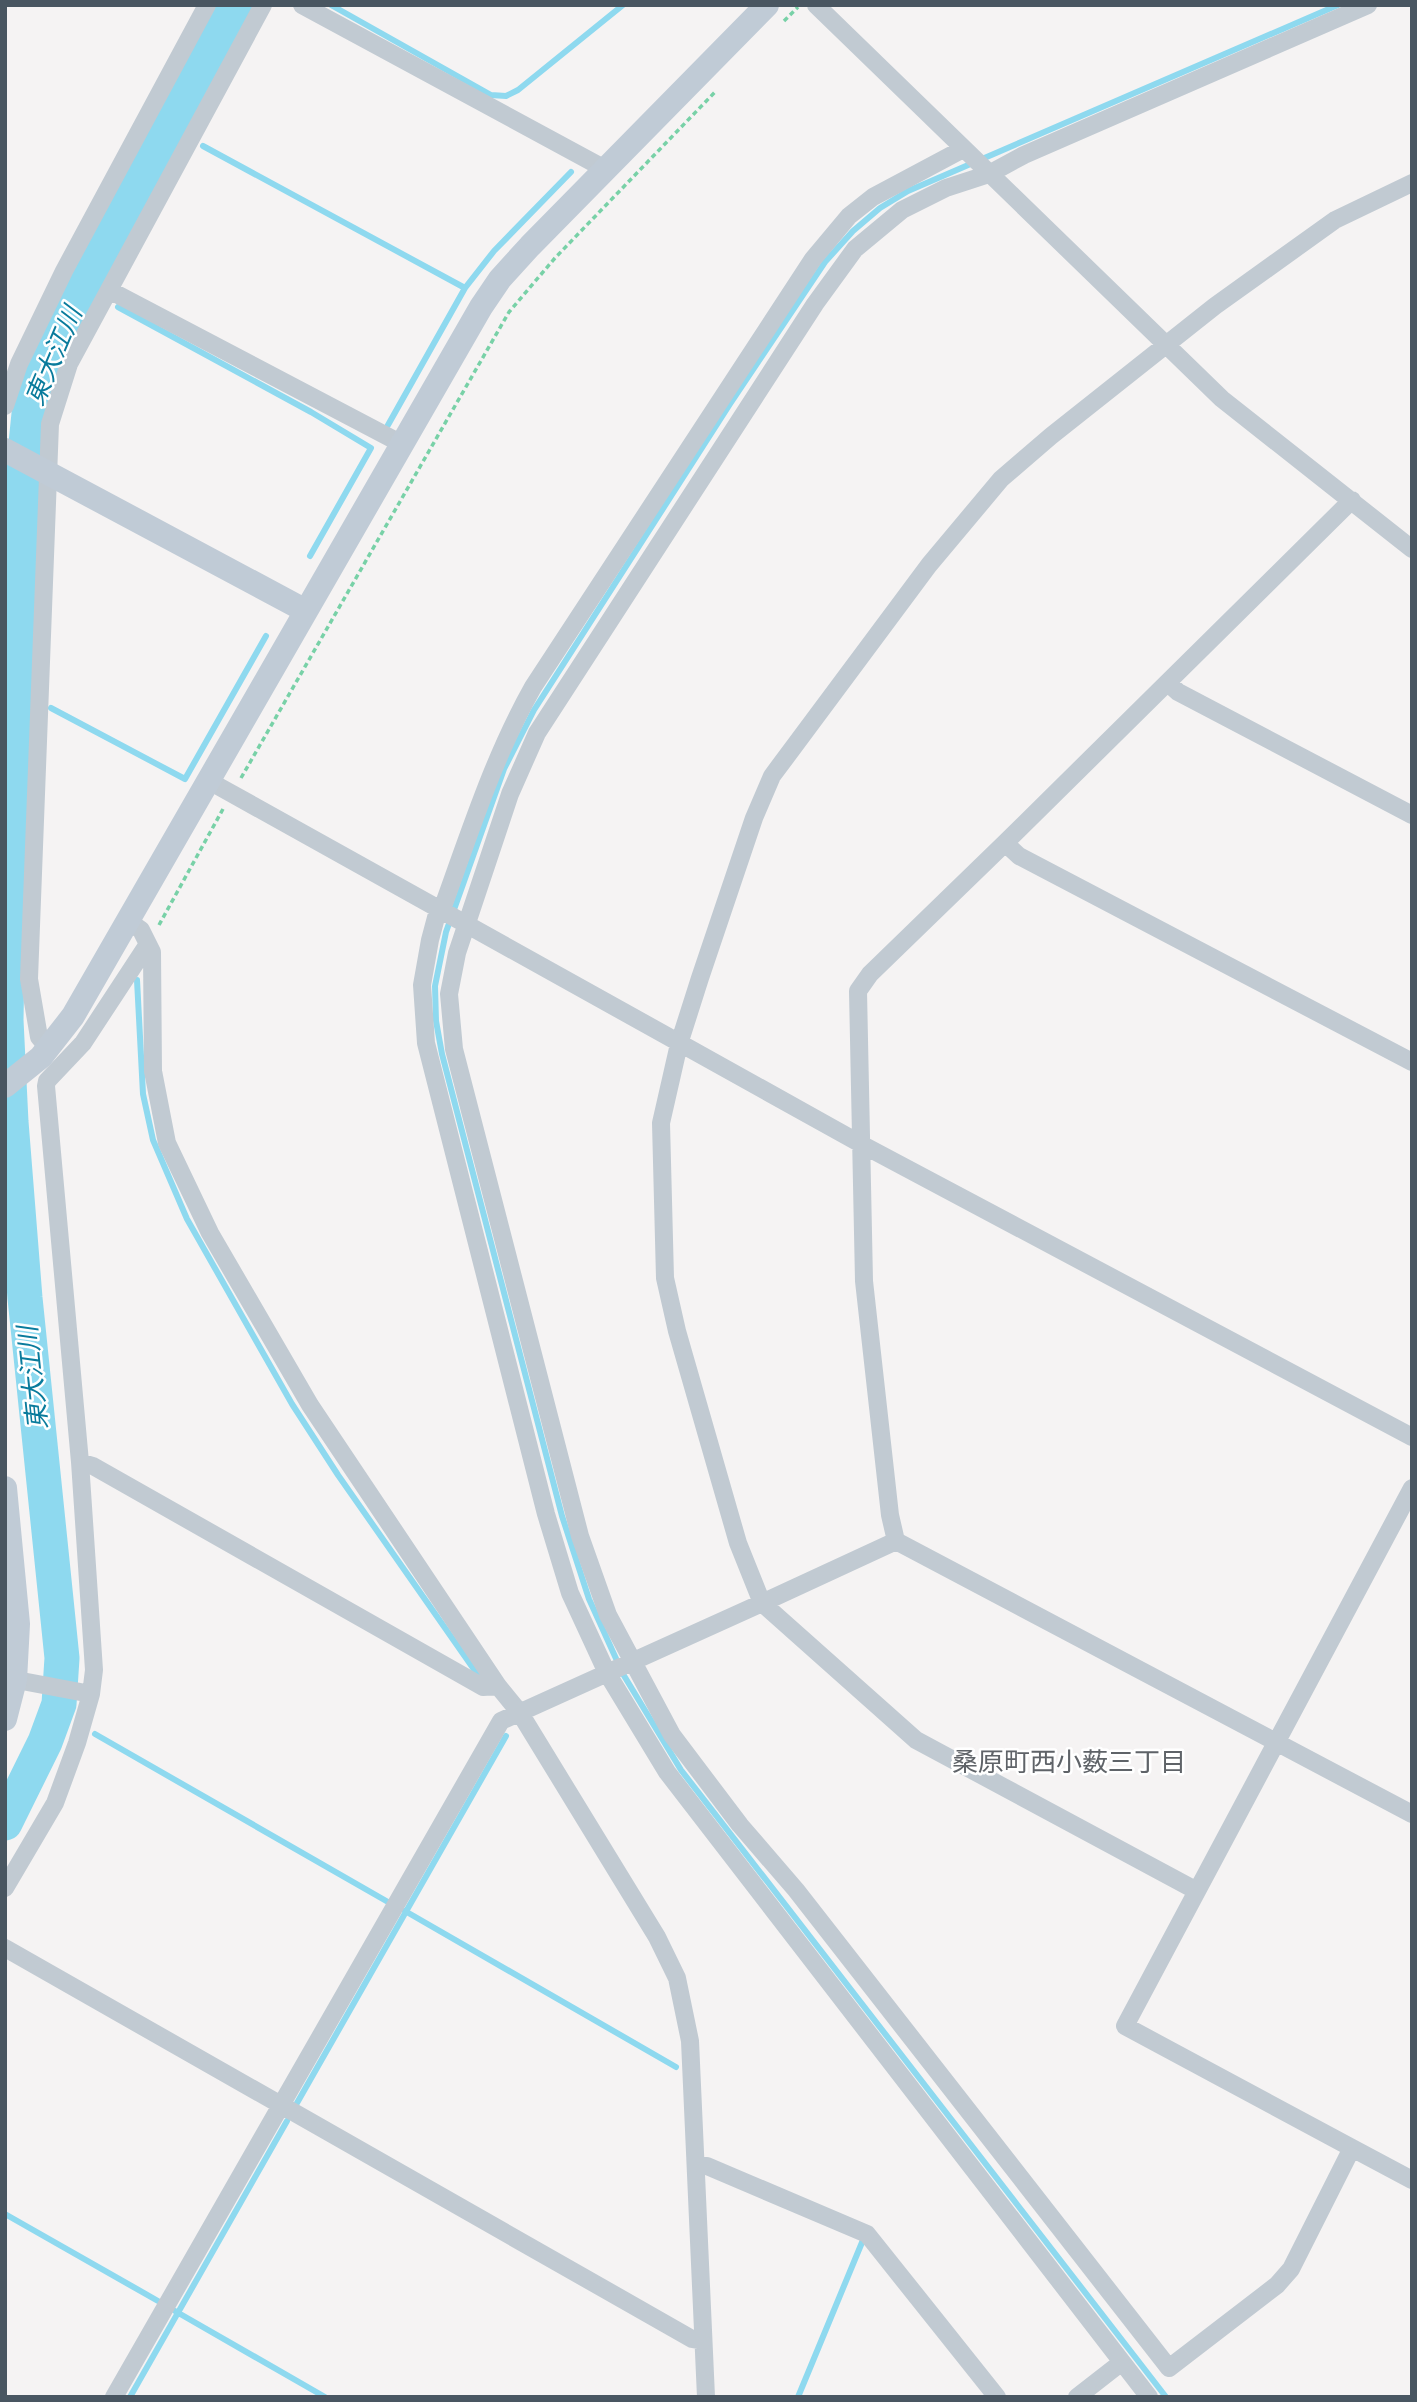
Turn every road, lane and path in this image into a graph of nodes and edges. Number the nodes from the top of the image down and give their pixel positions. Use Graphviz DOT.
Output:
graph roads {
  1 [pos="207,5"];
  2 [pos="263,5"];
  3 [pos="302,5"];
  4 [pos="799,5"];
  5 [pos="816,5"];
  6 [pos="1368,5"];
  7 [pos="774,15"];
  8 [pos="724,83"];
  9 [pos="965,152"];
  10 [pos="605,169"];
  11 [pos="986,171"];
  12 [pos="1412,183"];
  13 [pos="109,290"];
  14 [pos="1165,345"];
  15 [pos="5,406"];
  16 [pos="402,444"];
  17 [pos="6,450"];
  18 [pos="47,472"];
  19 [pos="1352,500"];
  20 [pos="1412,549"];
  21 [pos="306,611"];
  22 [pos="1168,683"];
  23 [pos="209,780"];
  24 [pos="232,794"];
  25 [pos="1412,815"];
  26 [pos="1005,844"];
  27 [pos="441,912"];
  28 [pos="128,921"];
  29 [pos="463,924"];
  30 [pos="148,944"];
  31 [pos="679,1044"];
  32 [pos="45,1053"];
  33 [pos="1412,1062"];
  34 [pos="5,1086"];
  35 [pos="861,1144"];
  36 [pos="1412,1437"];
  37 [pos="80,1462"];
  38 [pos="5,1488"];
  39 [pos="1412,1488"];
  40 [pos="896,1541"];
  41 [pos="762,1603"];
  42 [pos="620,1667"];
  43 [pos="16,1680"];
  44 [pos="498,1686"];
  45 [pos="86,1693"];
  46 [pos="520,1713"];
  47 [pos="5,1719"];
  48 [pos="1276,1742"];
  49 [pos="1412,1814"];
  50 [pos="5,1888"];
  51 [pos="1197,1891"];
  52 [pos="5,1948"];
  53 [pos="281,2105"];
  54 [pos="1352,2148"];
  55 [pos="696,2166"];
  56 [pos="1412,2180"];
  57 [pos="703,2341"];
  58 [pos="1122,2362"];
  59 [pos="114,2397"];
  60 [pos="706,2397"];
  61 [pos="997,2397"];
  62 [pos="1077,2397"];
  63 [pos="1149,2397"];
  1 -- 15 [label="street"];
  2 -- 13 [label="street"];
  3 -- 10 [label="street"];
  4 -- 7 [label="path"];
  5 -- 9 [label="street"];
  6 -- 11 [label="street"];
  7 -- 10 [label="street"];
  8 -- 24 [label="path"];
  9 -- 11 [label="street"];
  9 -- 27 [label="street"];
  10 -- 16 [label="street"];
  11 -- 14 [label="street"];
  11 -- 29 [label="street"];
  12 -- 14 [label="street"];
  13 -- 16 [label="street"];
  13 -- 18 [label="street"];
  14 -- 19 [label="street"];
  14 -- 31 [label="street"];
  16 -- 21 [label="street"];
  17 -- 18 [label="street"];
  18 -- 21 [label="street"];
  18 -- 32 [label="street"];
  19 -- 20 [label="street"];
  19 -- 22 [label="street"];
  21 -- 23 [label="street"];
  22 -- 25 [label="street"];
  22 -- 26 [label="street"];
  23 -- 24 [label="street"];
  23 -- 28 [label="street"];
  24 -- 27 [label="street"];
  24 -- 30 [label="path"];
  26 -- 33 [label="street"];
  26 -- 35 [label="street"];
  27 -- 29 [label="street"];
  27 -- 42 [label="street"];
  28 -- 30 [label="street"];
  28 -- 32 [label="street"];
  29 -- 31 [label="street"];
  29 -- 42 [label="street"];
  30 -- 37 [label="street"];
  30 -- 44 [label="street"];
  31 -- 35 [label="street"];
  31 -- 41 [label="street"];
  32 -- 34 [label="street"];
  35 -- 36 [label="street"];
  35 -- 40 [label="street"];
  37 -- 44 [label="street"];
  37 -- 45 [label="street"];
  38 -- 43 [label="street"];
  39 -- 48 [label="street"];
  40 -- 41 [label="street"];
  40 -- 48 [label="street"];
  41 -- 42 [label="street"];
  41 -- 51 [label="street"];
  42 -- 46 [label="street"];
  42 -- 54 [label="street"];
  42 -- 58 [label="street"];
  43 -- 45 [label="street"];
  43 -- 47 [label="street"];
  44 -- 46 [label="street"];
  45 -- 50 [label="street"];
  46 -- 53 [label="street"];
  46 -- 55 [label="street"];
  48 -- 49 [label="street"];
  48 -- 51 [label="street"];
  51 -- 54 [label="street"];
  52 -- 53 [label="street"];
  53 -- 57 [label="street"];
  53 -- 59 [label="street"];
  54 -- 56 [label="street"];
  55 -- 57 [label="street"];
  55 -- 61 [label="street"];
  57 -- 60 [label="street"];
  58 -- 62 [label="street"];
  58 -- 63 [label="street"];
}
